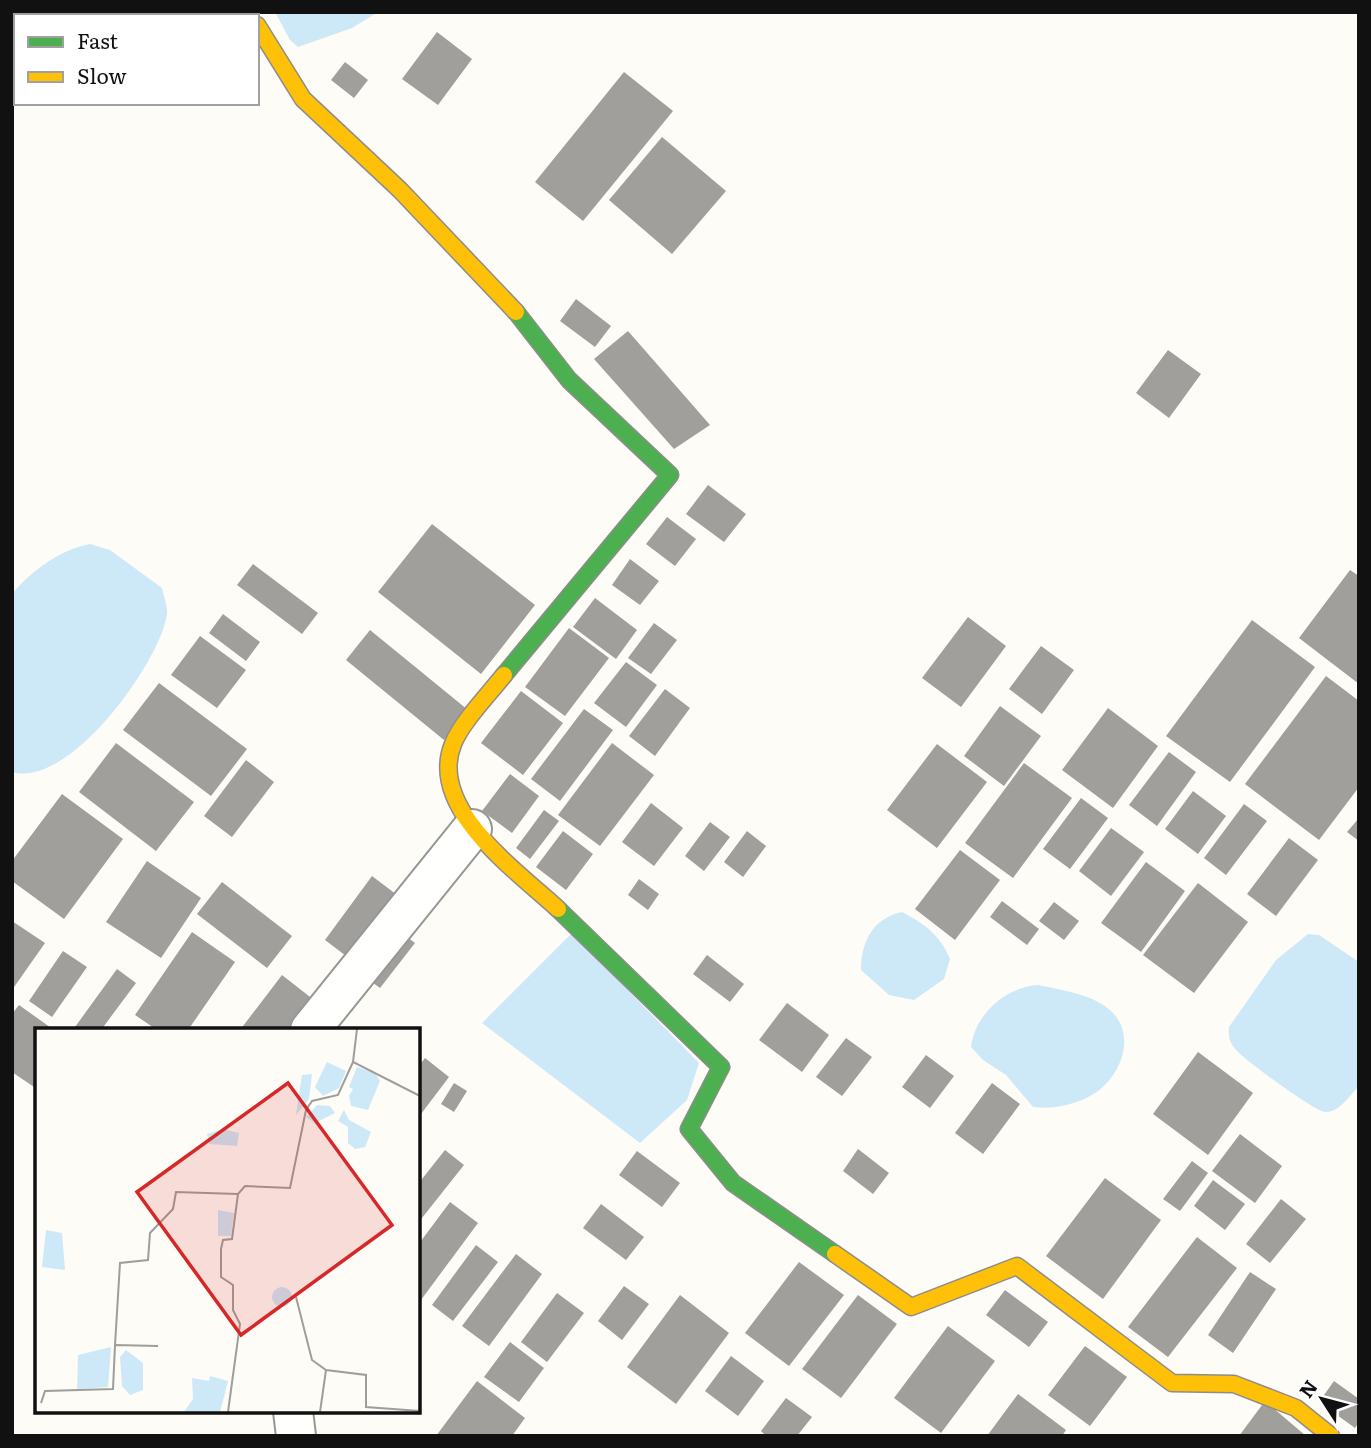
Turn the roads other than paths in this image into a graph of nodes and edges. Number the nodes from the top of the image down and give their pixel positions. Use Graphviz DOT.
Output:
graph roads {
  1 [pos="259,28"];
  2 [pos="471,829"];
  3 [pos="312,1028"];
  4 [pos="293,1413"];
  5 [pos="296,1436"];
  6 [pos="1331,1436"];
  1 -- 2 [label="street"];
  2 -- 3 [label="street"];
  2 -- 6 [label="street"];
  4 -- 5 [label="street"];
}
